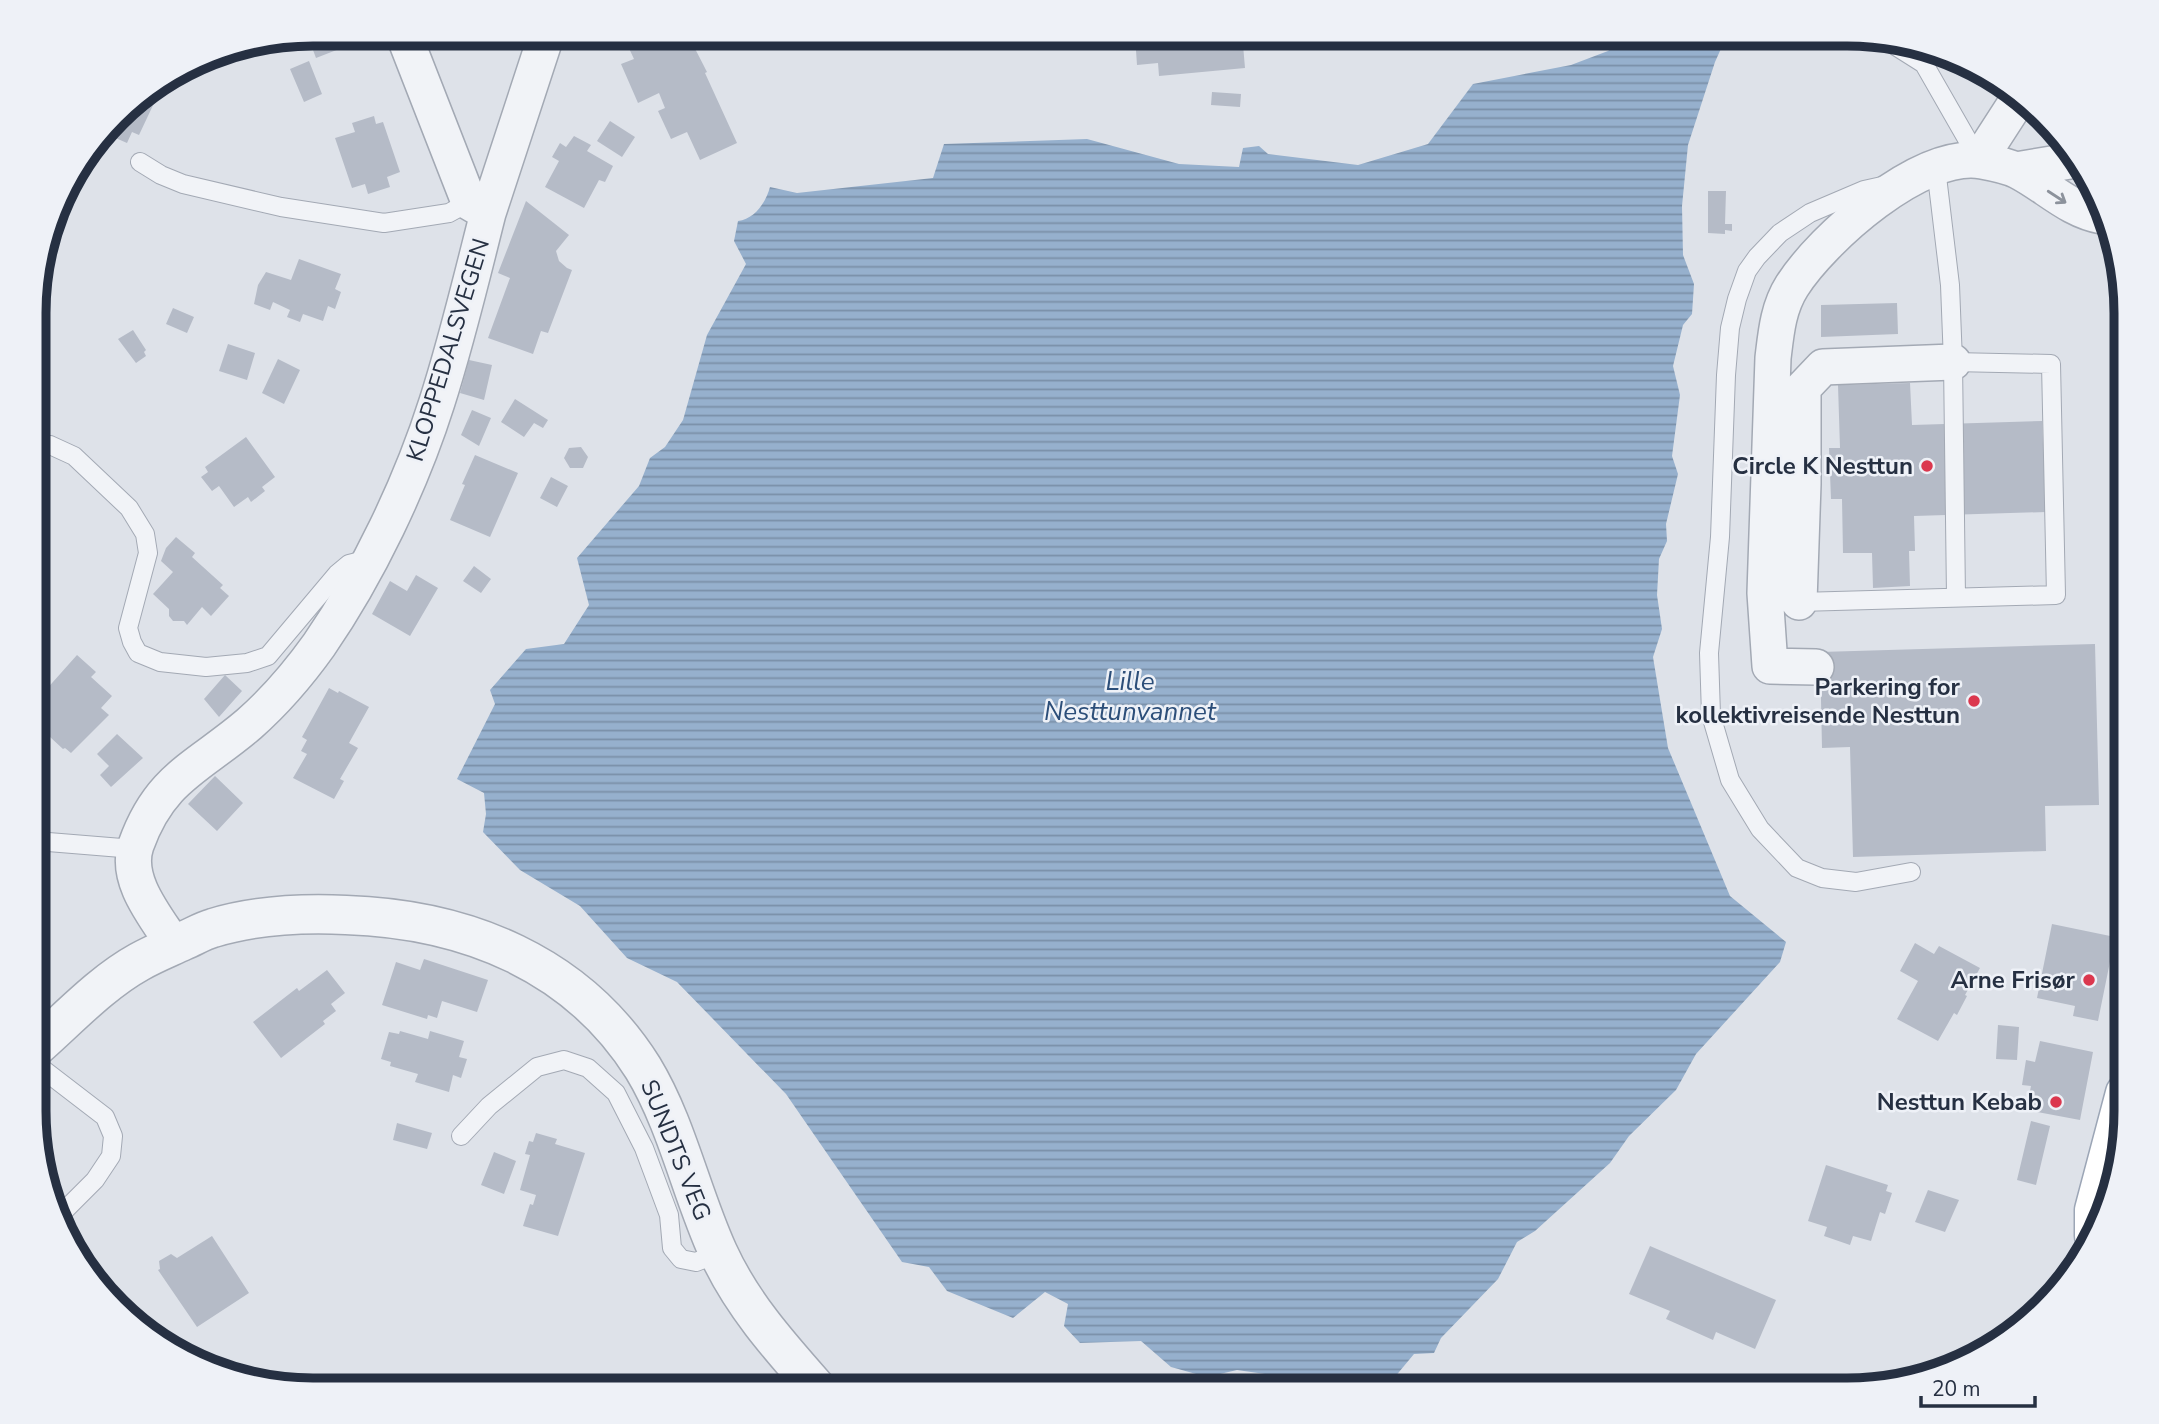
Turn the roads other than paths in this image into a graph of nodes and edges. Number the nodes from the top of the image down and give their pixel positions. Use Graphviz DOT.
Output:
graph roads {
  1 [pos="409,46"];
  2 [pos="542,46"];
  3 [pos="1906,53"];
  4 [pos="2014,105"];
  5 [pos="1979,160"];
  6 [pos="2067,161"];
  7 [pos="140,162"];
  8 [pos="2016,170"];
  9 [pos="1921,174"];
  10 [pos="479,207"];
  11 [pos="2095,214"];
  12 [pos="1953,362"];
  13 [pos="46,445"];
  14 [pos="1786,485"];
  15 [pos="369,559"];
  16 [pos="1956,597"];
  17 [pos="1799,601"];
  18 [pos="1816,667"];
  19 [pos="46,842"];
  20 [pos="134,849"];
  21 [pos="1912,872"];
  22 [pos="174,946"];
  23 [pos="46,1038"];
  24 [pos="46,1072"];
  25 [pos="461,1136"];
  26 [pos="2111,1146"];
  27 [pos="65,1210"];
  28 [pos="2094,1211"];
  29 [pos="719,1254"];
  30 [pos="808,1378"];
  1 -- 10 [label="street, KLOPPEDALSVEGEN"];
  2 -- 10 [label="street"];
  3 -- 5 [label="lane"];
  4 -- 5 [label="street"];
  5 -- 8 [label="street"];
  5 -- 9 [label="street"];
  6 -- 8 [label="street"];
  7 -- 10 [label="lane, KLOPPEDALSVEGEN"];
  8 -- 11 [label="street, one-way"];
  9 -- 12 [label="lane"];
  9 -- 14 [label="street"];
  9 -- 21 [label="lane"];
  10 -- 15 [label="street, KLOPPEDALSVEGEN"];
  12 -- 14 [label="street"];
  12 -- 16 [label="lane"];
  12 -- 16 [label="lane"];
  13 -- 15 [label="lane"];
  14 -- 17 [label="street"];
  14 -- 18 [label="street"];
  15 -- 20 [label="street, KLOPPEDALSVEGEN"];
  16 -- 17 [label="lane"];
  19 -- 20 [label="lane"];
  20 -- 22 [label="street, KLOPPEDALSVEGEN"];
  22 -- 23 [label="street, SUNDTS VEG"];
  22 -- 29 [label="street, SUNDTS VEG"];
  24 -- 27 [label="lane"];
  25 -- 29 [label="lane"];
  26 -- 28 [label="main road"];
  29 -- 30 [label="street, SUNDTS VEG"];
}
